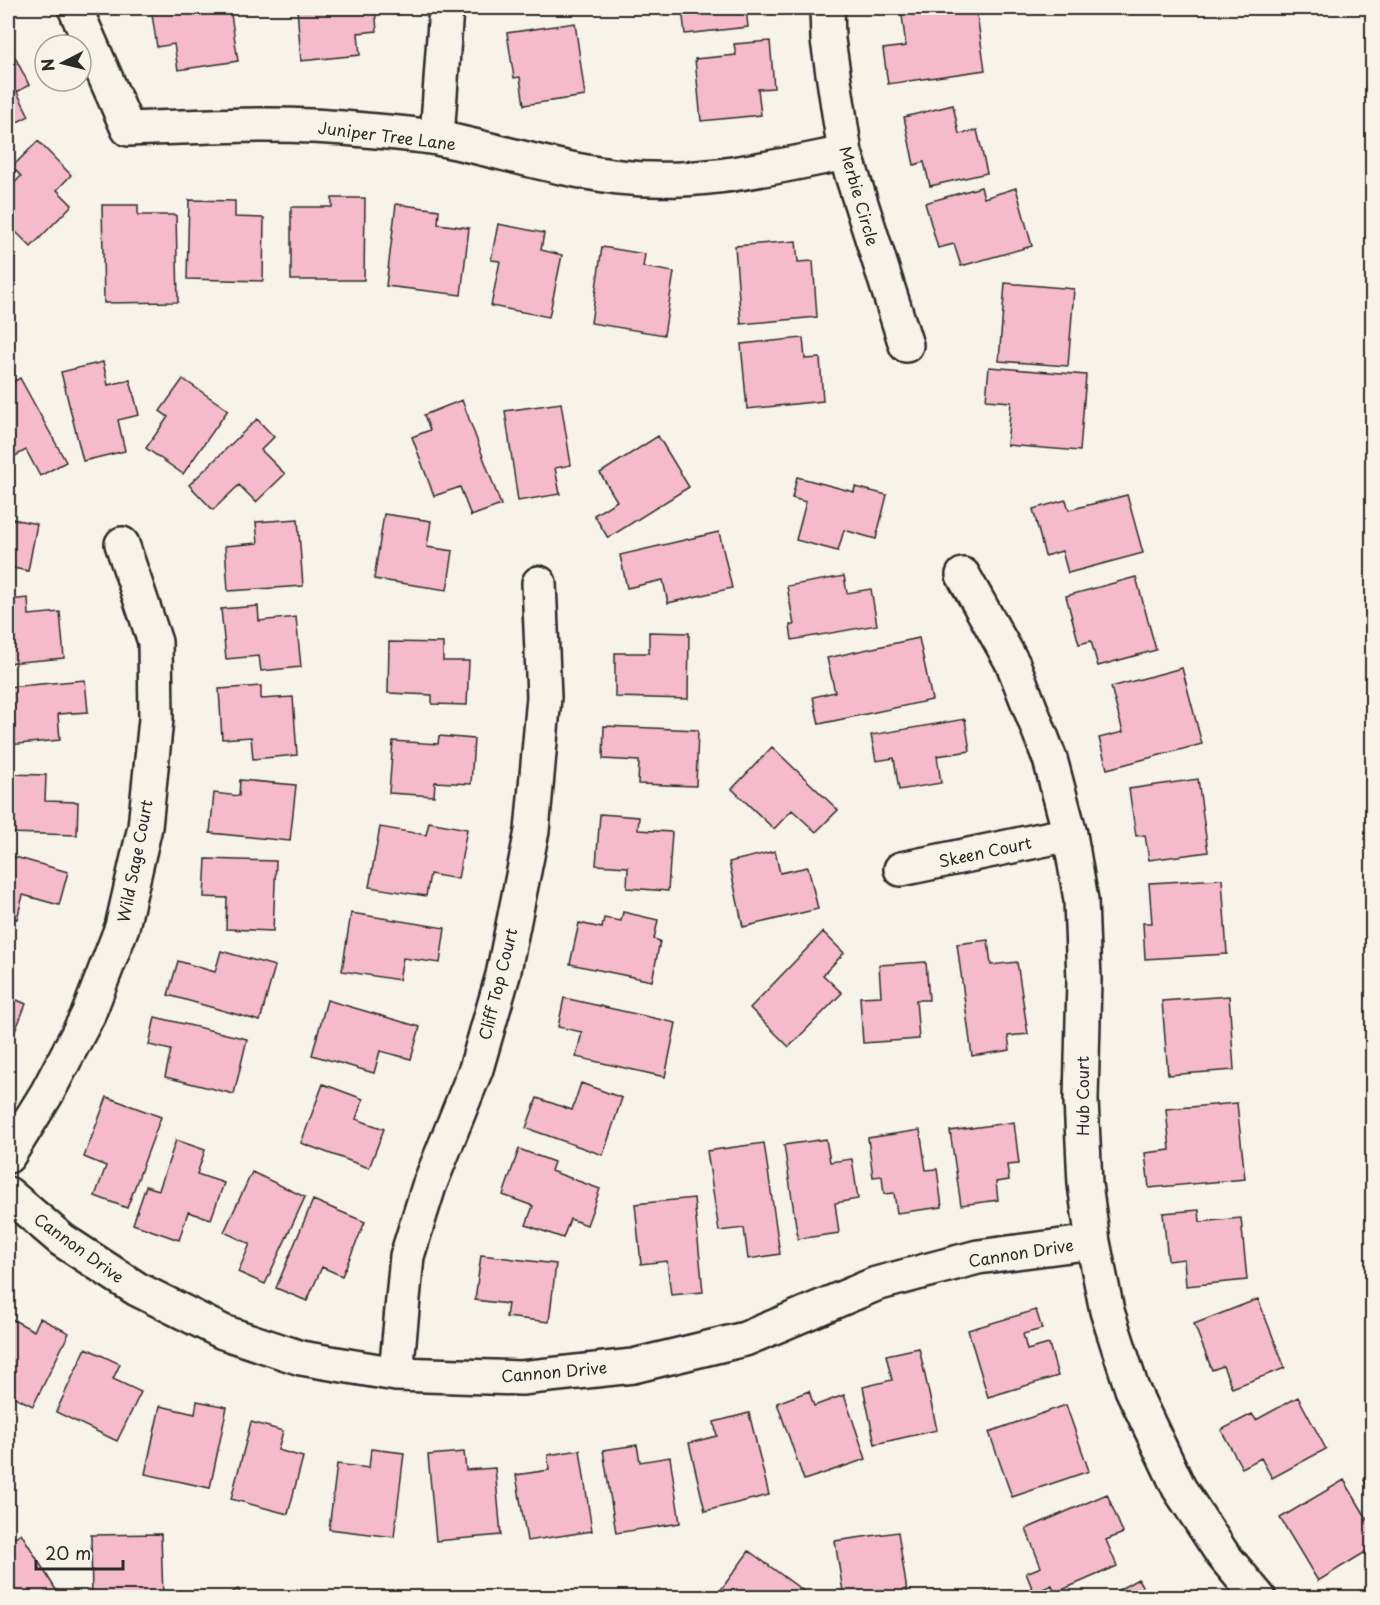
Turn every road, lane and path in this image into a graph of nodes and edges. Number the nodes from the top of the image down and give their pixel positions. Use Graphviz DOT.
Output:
graph roads {
  1 [pos="75,8"];
  2 [pos="446,8"];
  3 [pos="827,8"];
  4 [pos="436,138"];
  5 [pos="844,153"];
  6 [pos="906,345"];
  7 [pos="122,544"];
  8 [pos="963,575"];
  9 [pos="539,583"];
  10 [pos="1070,834"];
  11 [pos="901,869"];
  12 [pos="8,1156"];
  13 [pos="8,1194"];
  14 [pos="1093,1242"];
  15 [pos="396,1374"];
  16 [pos="1259,1598"];
  1 -- 4 [label="street, Juniper Tree Lane"];
  2 -- 4 [label="street"];
  3 -- 5 [label="street, Merbie Circle"];
  4 -- 5 [label="street, Juniper Tree Lane"];
  5 -- 6 [label="street, Merbie Circle"];
  7 -- 12 [label="street, Wild Sage Court"];
  8 -- 10 [label="street, Hub Court"];
  9 -- 15 [label="street, Cliff Top Court"];
  10 -- 11 [label="street, Skeen Court"];
  10 -- 14 [label="street, Hub Court"];
  13 -- 15 [label="street, Cannon Drive"];
  14 -- 15 [label="street, Cannon Drive"];
  14 -- 16 [label="street, Hub Court"];
}
